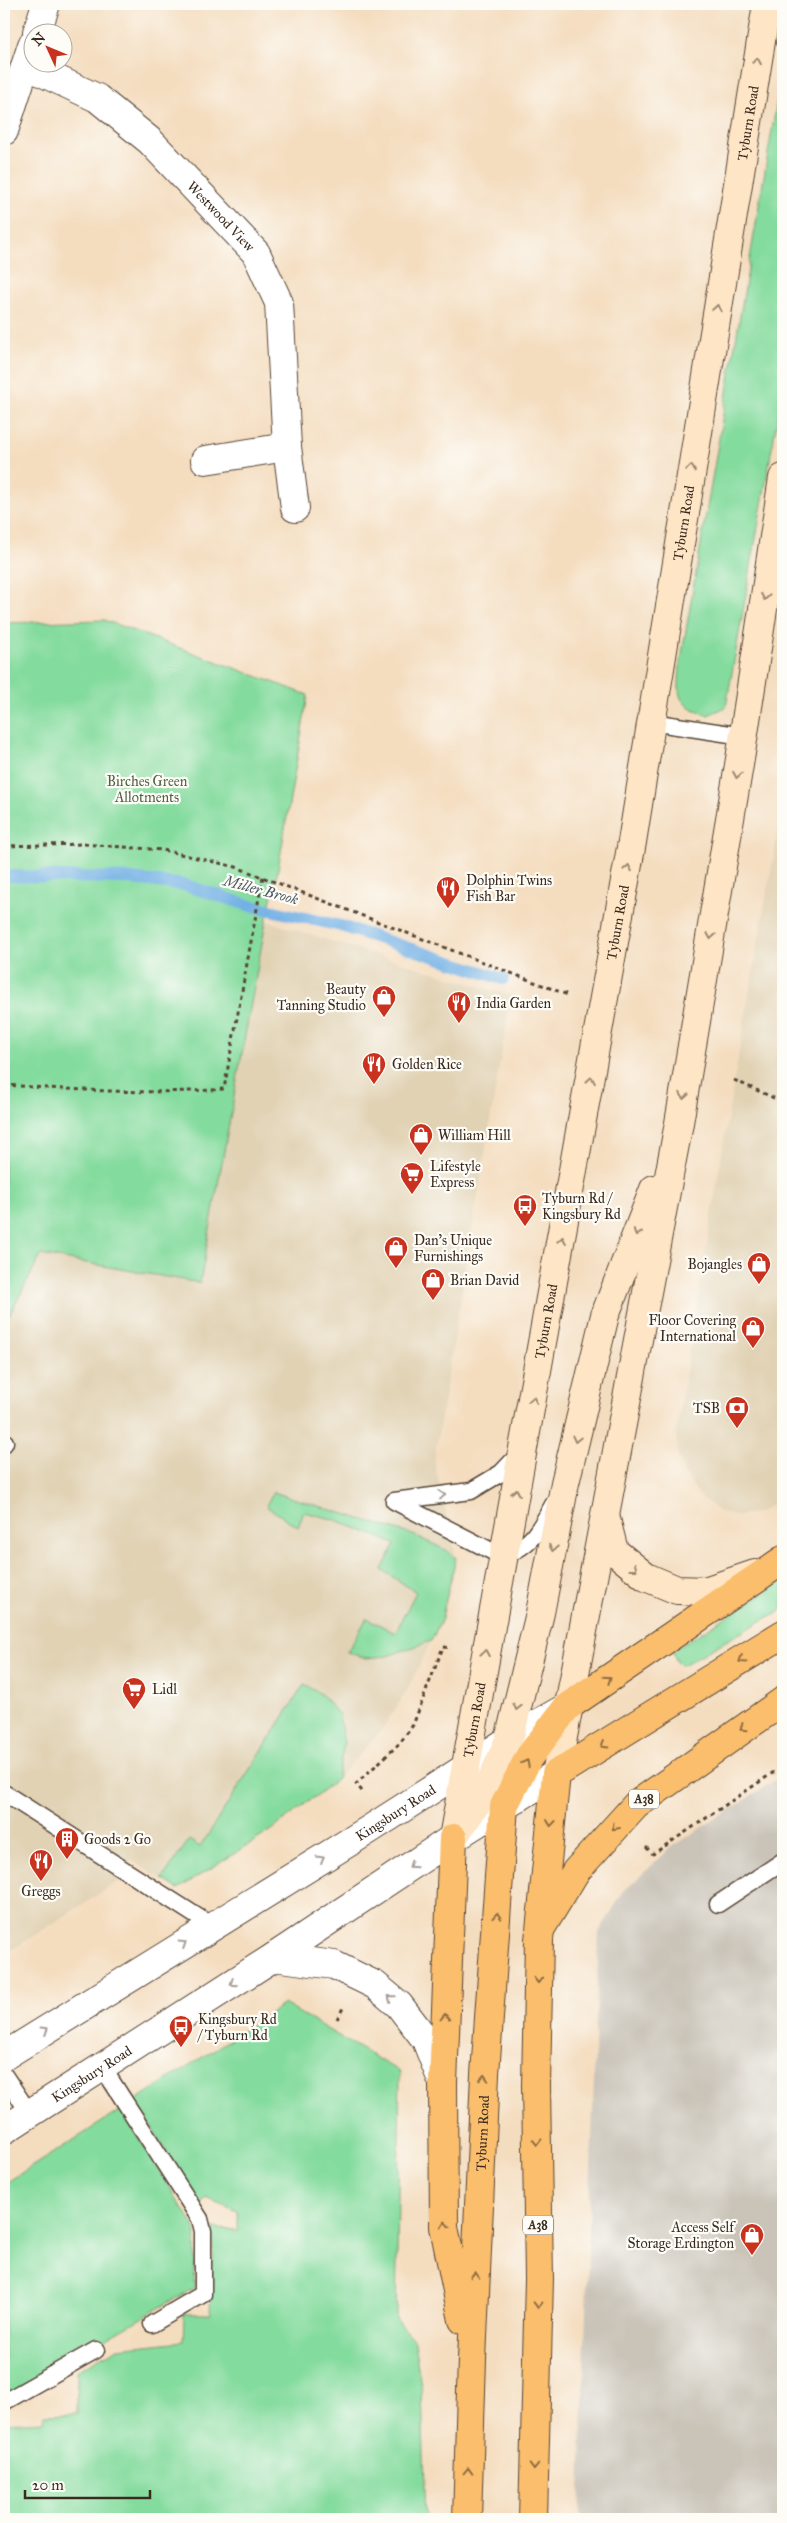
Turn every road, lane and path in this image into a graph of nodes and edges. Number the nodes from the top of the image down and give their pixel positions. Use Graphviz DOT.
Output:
graph roads {
  1 [pos="46,4"];
  2 [pos="767,4"];
  3 [pos="40,22"];
  4 [pos="23,72"];
  5 [pos="56,72"];
  6 [pos="4,131"];
  7 [pos="287,448"];
  8 [pos="204,460"];
  9 [pos="783,478"];
  10 [pos="294,508"];
  11 [pos="651,722"];
  12 [pos="743,736"];
  13 [pos="4,846"];
  14 [pos="263,876"];
  15 [pos="603,1009"];
  16 [pos="734,1080"];
  17 [pos="4,1085"];
  18 [pos="783,1102"];
  19 [pos="679,1122"];
  20 [pos="524,1448"];
  21 [pos="565,1483"];
  22 [pos="604,1512"];
  23 [pos="503,1557"];
  24 [pos="779,1564"];
  25 [pos="783,1634"];
  26 [pos="452,1648"];
  27 [pos="783,1701"];
  28 [pos="567,1707"];
  29 [pos="509,1740"];
  30 [pos="783,1766"];
  31 [pos="464,1770"];
  32 [pos="556,1774"];
  33 [pos="4,1793"];
  34 [pos="367,1796"];
  35 [pos="504,1806"];
  36 [pos="453,1838"];
  37 [pos="654,1854"];
  38 [pos="783,1861"];
  39 [pos="718,1904"];
  40 [pos="212,1926"];
  41 [pos="540,1931"];
  42 [pos="274,1957"];
  43 [pos="4,2056"];
  44 [pos="103,2068"];
  45 [pos="4,2074"];
  46 [pos="444,2083"];
  47 [pos="30,2114"];
  48 [pos="4,2130"];
  49 [pos="152,2324"];
  50 [pos="96,2350"];
  51 [pos="472,2359"];
  52 [pos="4,2402"];
  53 [pos="467,2519"];
  54 [pos="533,2519"];
  1 -- 3 [label="street"];
  11 -- 2 [label="main road, Tyburn Road, one-way"];
  4 -- 6 [label="street"];
  5 -- 7 [label="street, Westwood View"];
  7 -- 8 [label="street"];
  7 -- 10 [label="street, Westwood View"];
  9 -- 12 [label="main road, Tyburn Road, one-way"];
  11 -- 12 [label="lane"];
  15 -- 11 [label="main road, Tyburn Road, one-way"];
  12 -- 19 [label="main road, Tyburn Road, one-way"];
  13 -- 14 [label="path"];
  14 -- 15 [label="path"];
  14 -- 17 [label="path"];
  20 -- 15 [label="main road, Tyburn Road, one-way"];
  16 -- 18 [label="path"];
  19 -- 21 [label="main road, one-way"];
  19 -- 22 [label="main road, Tyburn Road"];
  23 -- 20 [label="main road, Tyburn Road, one-way"];
  23 -- 20 [label="lane, one-way"];
  21 -- 23 [label="lane"];
  21 -- 29 [label="main road, one-way"];
  22 -- 24 [label="main road, one-way"];
  22 -- 28 [label="main road, Tyburn Road"];
  31 -- 23 [label="main road, Tyburn Road, one-way"];
  28 -- 24 [label="highway, Kingsbury Road, one-way"];
  25 -- 32 [label="highway, one-way"];
  26 -- 34 [label="path"];
  27 -- 41 [label="highway, A38, one-way"];
  28 -- 29 [label="street, Kingsbury Road"];
  28 -- 32 [label="main road, Tyburn Road"];
  35 -- 28 [label="highway, Tyburn Road, one-way"];
  29 -- 31 [label="street, Kingsbury Road"];
  29 -- 36 [label="main road"];
  30 -- 37 [label="path"];
  31 -- 36 [label="main road, Tyburn Road"];
  40 -- 31 [label="street, Kingsbury Road, one-way"];
  32 -- 35 [label="street, Kingsbury Road"];
  32 -- 41 [label="highway, A38, one-way"];
  33 -- 40 [label="lane"];
  35 -- 36 [label="street, Kingsbury Road"];
  51 -- 35 [label="highway, Tyburn Road, one-way"];
  36 -- 42 [label="street, Kingsbury Road, one-way"];
  46 -- 36 [label="highway, one-way"];
  38 -- 39 [label="lane"];
  43 -- 40 [label="street, Kingsbury Road, one-way"];
  41 -- 54 [label="highway, A38, one-way"];
  42 -- 44 [label="street, Kingsbury Road, one-way"];
  46 -- 42 [label="street, one-way"];
  44 -- 47 [label="street, Kingsbury Road"];
  44 -- 49 [label="lane"];
  45 -- 47 [label="lane"];
  51 -- 46 [label="highway, one-way"];
  47 -- 48 [label="street, Kingsbury Road"];
  50 -- 52 [label="lane"];
  53 -- 51 [label="highway, Tyburn Road, one-way"];
}
